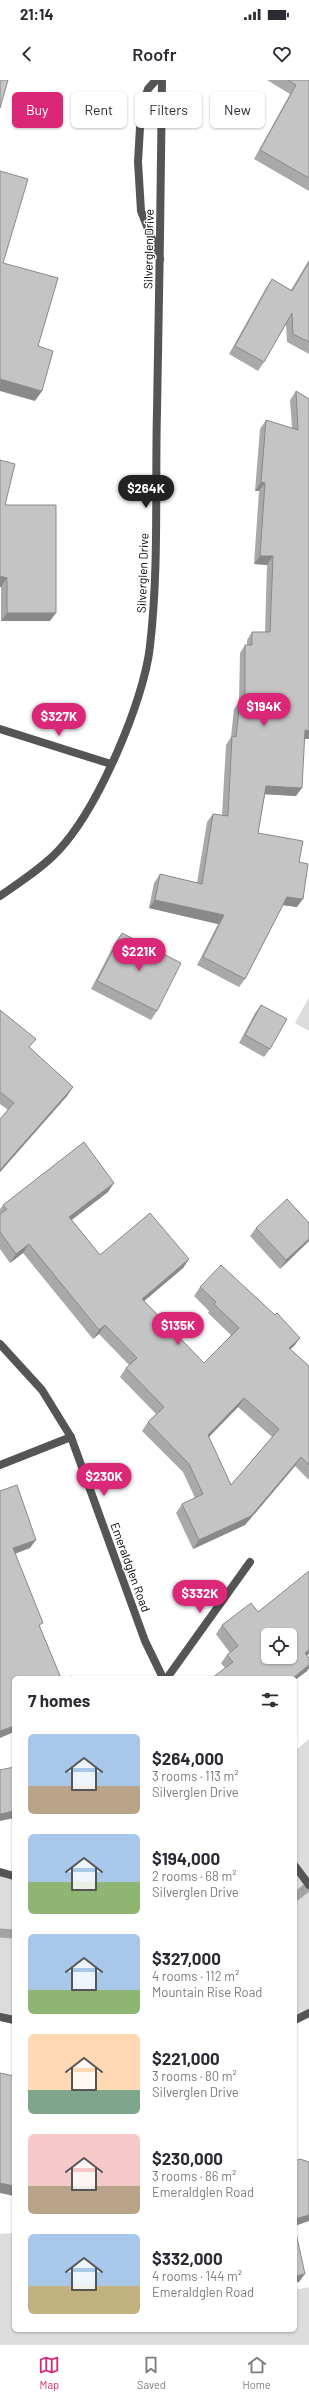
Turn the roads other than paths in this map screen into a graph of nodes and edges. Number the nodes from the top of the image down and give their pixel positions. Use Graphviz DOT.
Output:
graph roads {
  1 [pos="156,80"];
  2 [pos="162,80"];
  3 [pos="160,259"];
  4 [pos="0,729"];
  5 [pos="111,764"];
  6 [pos="0,896"];
  7 [pos="0,1344"];
  8 [pos="71,1437"];
  9 [pos="0,1465"];
  10 [pos="250,1562"];
  11 [pos="162,1676"];
  12 [pos="168,1676"];
  13 [pos="297,1869"];
  14 [pos="0,1872"];
  15 [pos="12,1875"];
  16 [pos="309,1886"];
  17 [pos="309,2013"];
  18 [pos="0,2017"];
  19 [pos="297,2019"];
  20 [pos="12,2020"];
  1 -- 3 [label="street"];
  2 -- 3 [label="street, Silverglen Drive"];
  3 -- 5 [label="street, Silverglen Drive"];
  4 -- 5 [label="street"];
  5 -- 6 [label="street, Silverglen Drive"];
  7 -- 8 [label="street, Emeraldglen Road"];
  8 -- 9 [label="street"];
  8 -- 11 [label="street, Emeraldglen Road"];
  10 -- 12 [label="street"];
  13 -- 16 [label="street"];
  14 -- 15 [label="street"];
  17 -- 19 [label="street"];
  18 -- 20 [label="street"];
}
